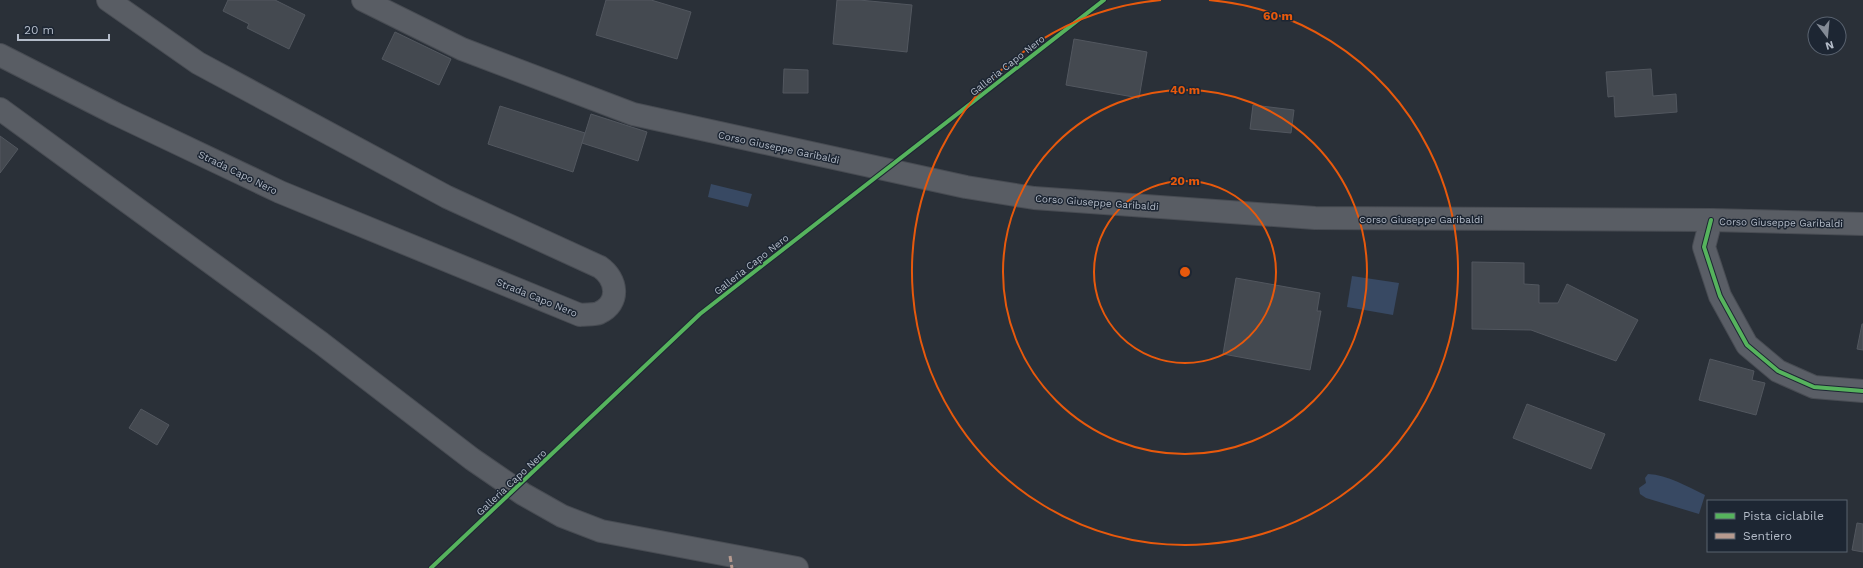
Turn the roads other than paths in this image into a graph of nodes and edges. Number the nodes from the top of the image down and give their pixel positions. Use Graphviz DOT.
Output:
graph roads {
  1 [pos="108,0"];
  2 [pos="363,0"];
  3 [pos="0,55"];
  4 [pos="0,109"];
  5 [pos="1710,220"];
  6 [pos="1863,224"];
  7 [pos="1863,391"];
  8 [pos="797,568"];
  1 -- 3 [label="main road, Strada Capo Nero"];
  2 -- 5 [label="main road, Corso Giuseppe Garibaldi"];
  4 -- 8 [label="main road"];
  5 -- 6 [label="main road, Corso Giuseppe Garibaldi"];
  5 -- 7 [label="street"];
}
